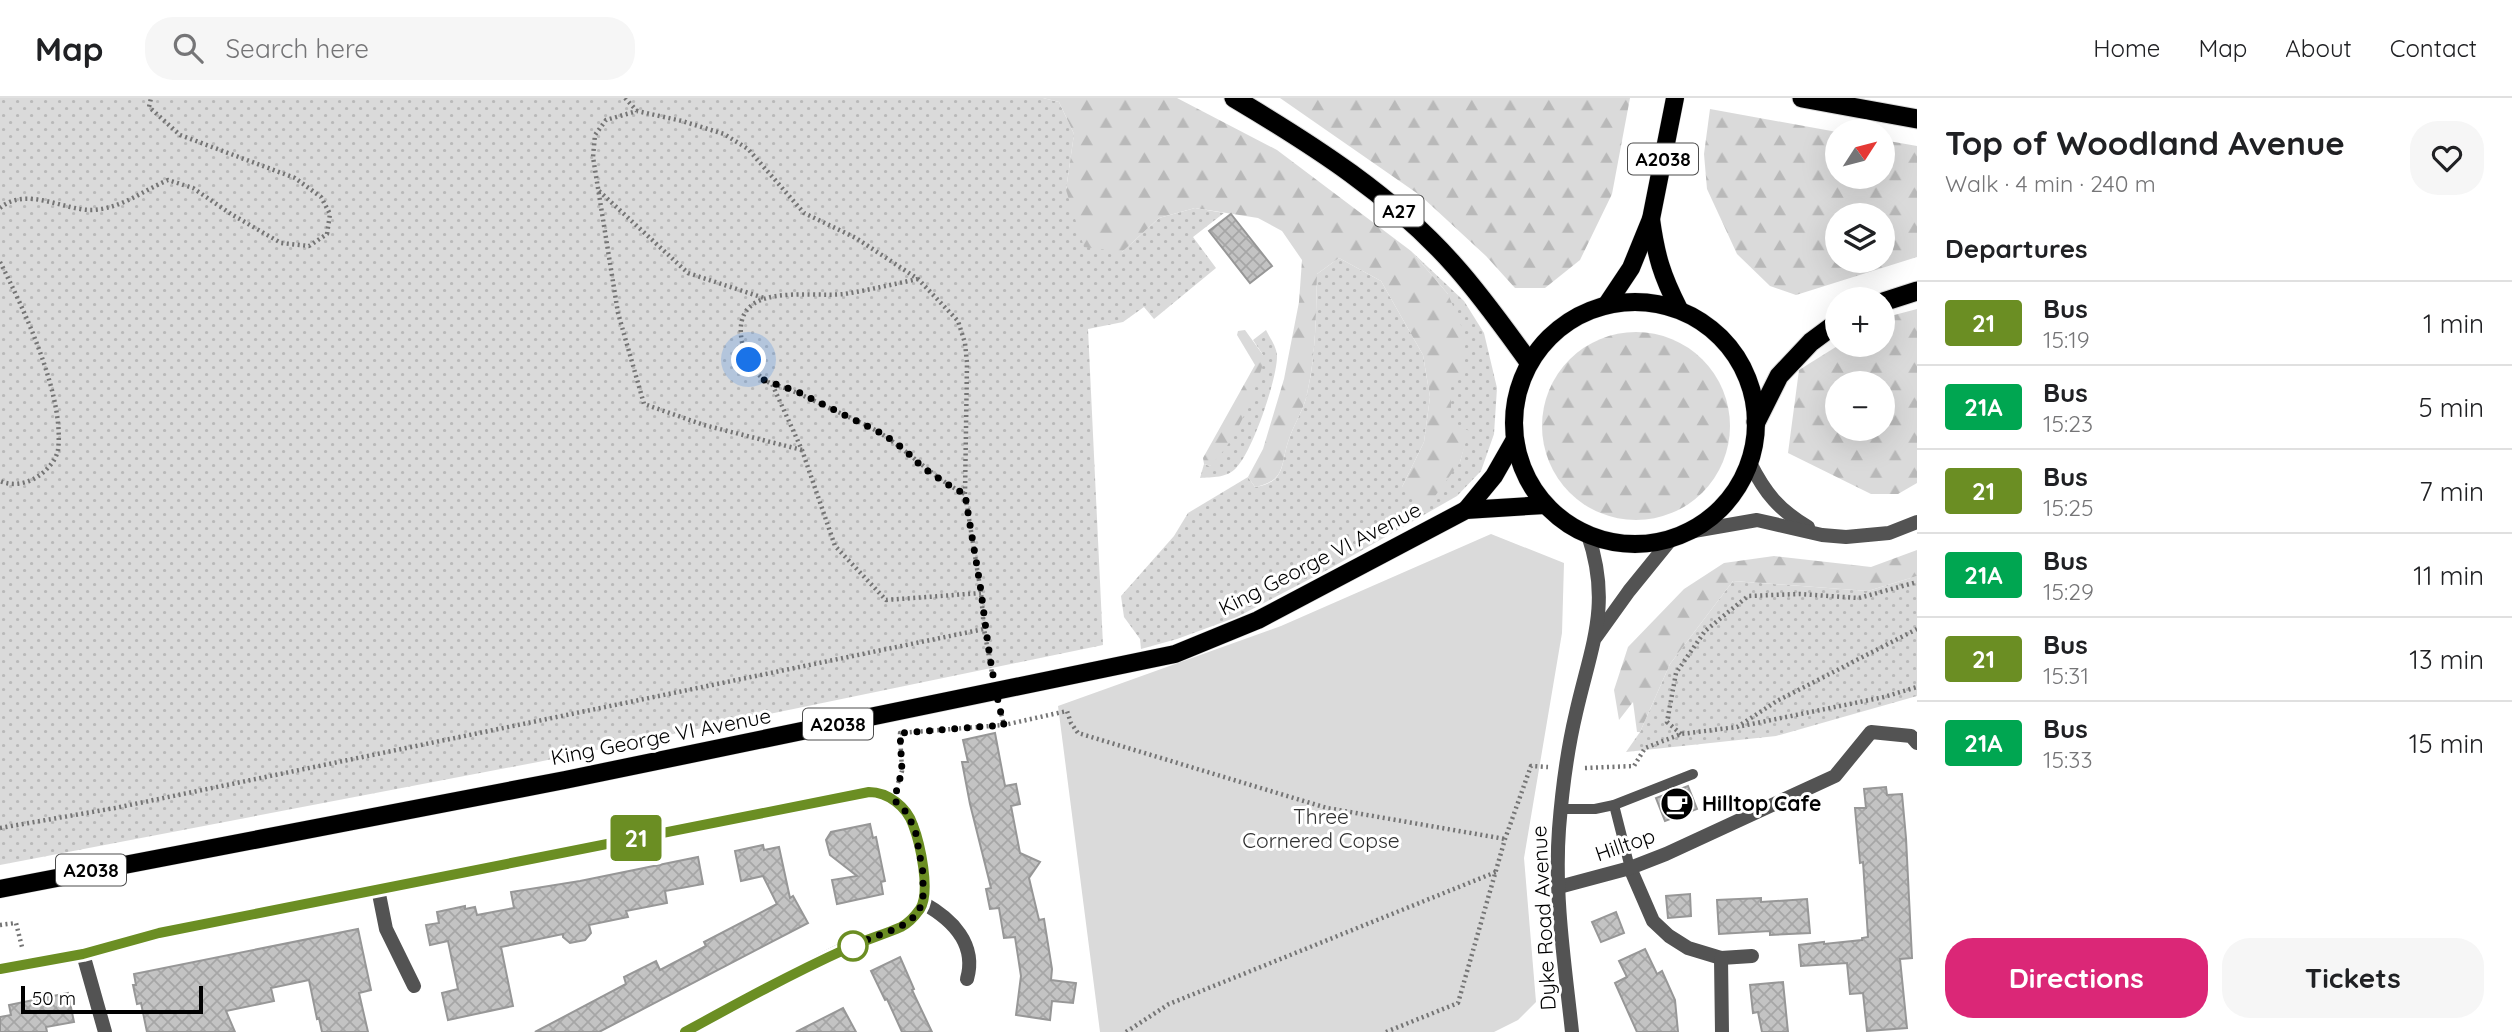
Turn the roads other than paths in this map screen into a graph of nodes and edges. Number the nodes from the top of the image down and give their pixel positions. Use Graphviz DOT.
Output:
graph roads {
  1 [pos="1234,98"];
  2 [pos="1675,98"];
  3 [pos="1802,98"];
  4 [pos="1917,119"];
  5 [pos="1651,219"];
  6 [pos="1917,291"];
  7 [pos="1895,298"];
  8 [pos="1607,304"];
  9 [pos="1679,309"];
  10 [pos="1825,332"];
  11 [pos="1529,362"];
  12 [pos="1756,422"];
  13 [pos="1514,441"];
  14 [pos="1750,463"];
  15 [pos="1545,505"];
  16 [pos="1466,510"];
  17 [pos="1917,522"];
  18 [pos="1588,535"];
  19 [pos="1680,535"];
  20 [pos="1822,535"];
  21 [pos="1596,638"];
  22 [pos="1917,744"];
  23 [pos="1693,774"];
  24 [pos="1614,806"];
  25 [pos="1561,809"];
  26 [pos="1630,868"];
  27 [pos="1559,887"];
  28 [pos="0,889"];
  29 [pos="378,889"];
  30 [pos="923,903"];
  31 [pos="83,954"];
  32 [pos="1752,956"];
  33 [pos="1721,958"];
  34 [pos="0,969"];
  35 [pos="967,979"];
  36 [pos="414,986"];
  37 [pos="105,1032"];
  38 [pos="685,1032"];
  39 [pos="1572,1032"];
  40 [pos="1722,1032"];
  1 -- 11 [label="highway, A27"];
  2 -- 5 [label="main road, A2038"];
  3 -- 4 [label="highway"];
  5 -- 8 [label="main road, A2038"];
  5 -- 9 [label="main road, A2038"];
  6 -- 7 [label="highway"];
  8 -- 9 [label="main road"];
  8 -- 11 [label="main road"];
  9 -- 12 [label="main road"];
  10 -- 12 [label="highway"];
  11 -- 13 [label="main road"];
  12 -- 14 [label="main road"];
  13 -- 15 [label="main road"];
  13 -- 16 [label="main road, King George VI Avenue / A2038"];
  14 -- 19 [label="main road"];
  14 -- 20 [label="street"];
  15 -- 16 [label="main road, King George VI Avenue / A2038"];
  15 -- 18 [label="main road"];
  16 -- 28 [label="main road, King George VI Avenue / A2038"];
  17 -- 20 [label="street"];
  18 -- 19 [label="main road"];
  18 -- 21 [label="street, Dyke Road Avenue"];
  19 -- 20 [label="street"];
  19 -- 21 [label="street, Dyke Road Avenue"];
  21 -- 25 [label="street, Dyke Road Avenue"];
  22 -- 26 [label="street, Hilltop"];
  23 -- 24 [label="lane"];
  24 -- 25 [label="lane"];
  24 -- 26 [label="lane"];
  25 -- 27 [label="street, Dyke Road Avenue"];
  26 -- 27 [label="street, Hilltop"];
  26 -- 33 [label="street"];
  27 -- 39 [label="street, Dyke Road Avenue"];
  29 -- 30 [label="street"];
  29 -- 31 [label="street"];
  29 -- 36 [label="street"];
  30 -- 35 [label="street"];
  30 -- 38 [label="street"];
  31 -- 34 [label="street"];
  31 -- 37 [label="street"];
  32 -- 33 [label="street"];
  33 -- 40 [label="street"];
}
